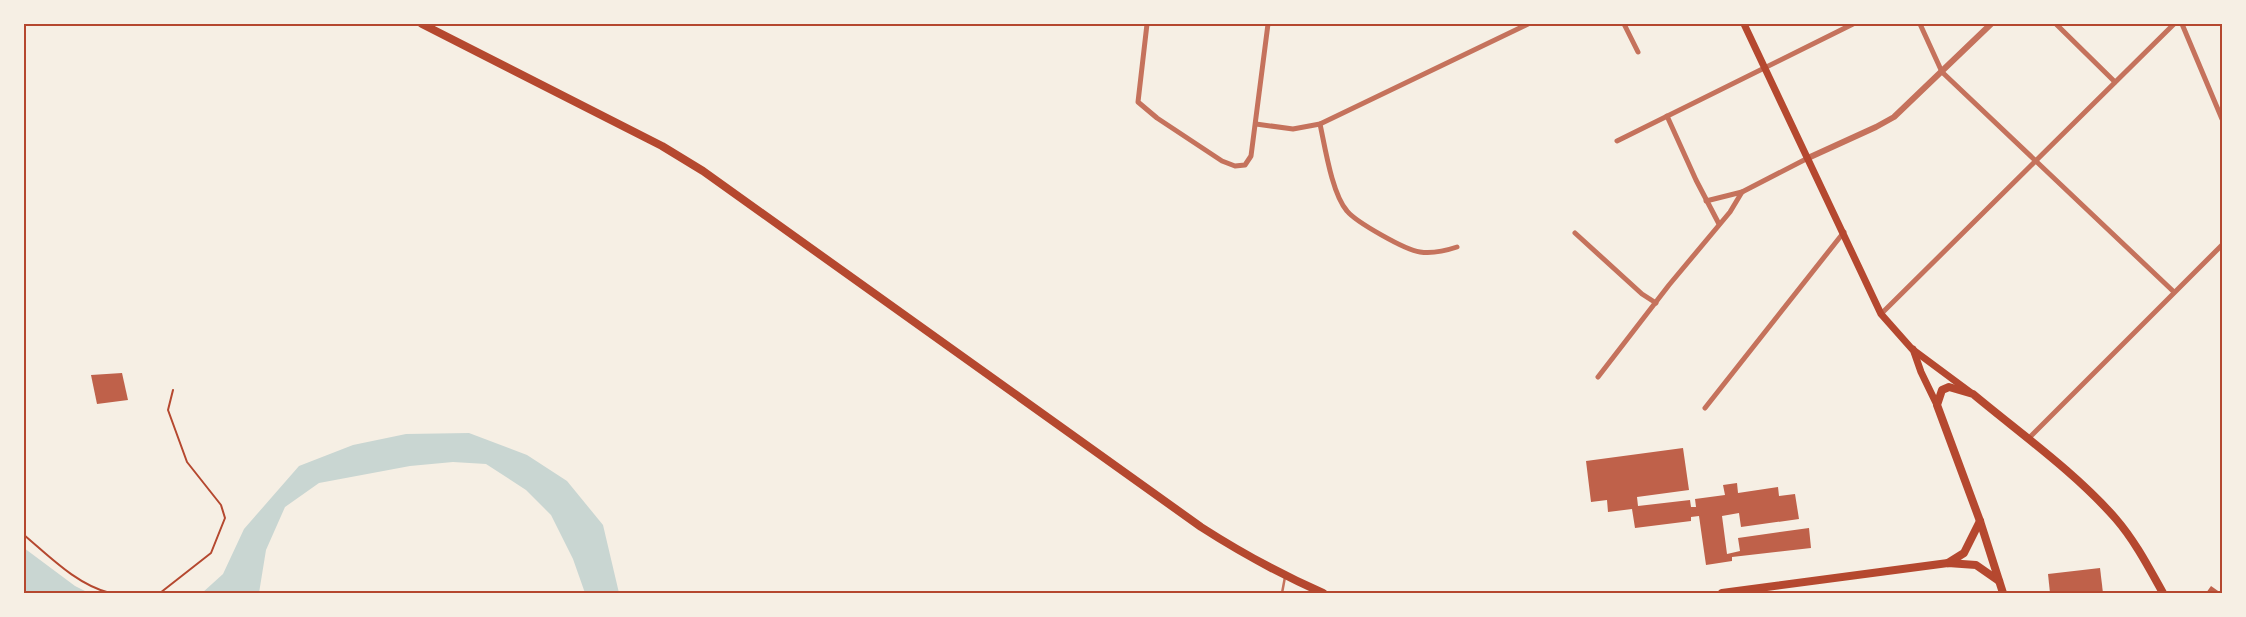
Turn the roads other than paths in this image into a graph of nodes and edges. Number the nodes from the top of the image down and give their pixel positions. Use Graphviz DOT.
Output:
graph roads {
  1 [pos="422,24"];
  2 [pos="1147,24"];
  3 [pos="1268,24"];
  4 [pos="1528,24"];
  5 [pos="1624,24"];
  6 [pos="1744,24"];
  7 [pos="1853,24"];
  8 [pos="1920,24"];
  9 [pos="1991,24"];
  10 [pos="2056,24"];
  11 [pos="2174,24"];
  12 [pos="2182,24"];
  13 [pos="1638,52"];
  14 [pos="1764,67"];
  15 [pos="1942,72"];
  16 [pos="2115,82"];
  17 [pos="1667,116"];
  18 [pos="2222,118"];
  19 [pos="1256,124"];
  20 [pos="1320,124"];
  21 [pos="1617,141"];
  22 [pos="1808,158"];
  23 [pos="2036,161"];
  24 [pos="1742,192"];
  25 [pos="1706,201"];
  26 [pos="1719,224"];
  27 [pos="1844,232"];
  28 [pos="1575,233"];
  29 [pos="2222,245"];
  30 [pos="1457,248"];
  31 [pos="2174,292"];
  32 [pos="1656,302"];
  33 [pos="1881,314"];
  34 [pos="1912,349"];
  35 [pos="1598,377"];
  36 [pos="1973,394"];
  37 [pos="1937,405"];
  38 [pos="1705,408"];
  39 [pos="2028,439"];
  40 [pos="1980,521"];
  41 [pos="1948,564"];
  42 [pos="1285,577"];
  43 [pos="1999,580"];
  44 [pos="1282,593"];
  45 [pos="1322,593"];
  46 [pos="1722,593"];
  47 [pos="2003,593"];
  48 [pos="2163,593"];
  1 -- 42 [label="main road"];
  2 -- 19 [label="street"];
  3 -- 19 [label="street"];
  4 -- 20 [label="street"];
  5 -- 13 [label="street"];
  6 -- 14 [label="main road"];
  7 -- 14 [label="street"];
  8 -- 15 [label="street"];
  9 -- 15 [label="street"];
  10 -- 16 [label="street"];
  11 -- 16 [label="street"];
  12 -- 18 [label="street"];
  14 -- 17 [label="street"];
  14 -- 22 [label="main road"];
  15 -- 22 [label="street"];
  15 -- 23 [label="street"];
  16 -- 23 [label="street"];
  17 -- 21 [label="street"];
  17 -- 25 [label="street"];
  19 -- 20 [label="street"];
  20 -- 30 [label="street"];
  22 -- 24 [label="street"];
  22 -- 27 [label="main road"];
  23 -- 31 [label="street"];
  23 -- 33 [label="street"];
  24 -- 25 [label="street"];
  24 -- 26 [label="street"];
  25 -- 26 [label="street"];
  26 -- 32 [label="street"];
  27 -- 33 [label="main road"];
  27 -- 38 [label="street"];
  28 -- 32 [label="street"];
  29 -- 31 [label="street"];
  31 -- 39 [label="street"];
  32 -- 35 [label="street"];
  33 -- 34 [label="main road"];
  34 -- 36 [label="main road"];
  34 -- 37 [label="main road"];
  36 -- 37 [label="main road"];
  36 -- 39 [label="main road"];
  37 -- 40 [label="main road"];
  39 -- 48 [label="main road"];
  40 -- 41 [label="main road"];
  40 -- 43 [label="main road"];
  41 -- 43 [label="main road"];
  41 -- 46 [label="main road"];
  42 -- 44 [label="lane"];
  42 -- 45 [label="main road"];
  43 -- 47 [label="main road"];
}
